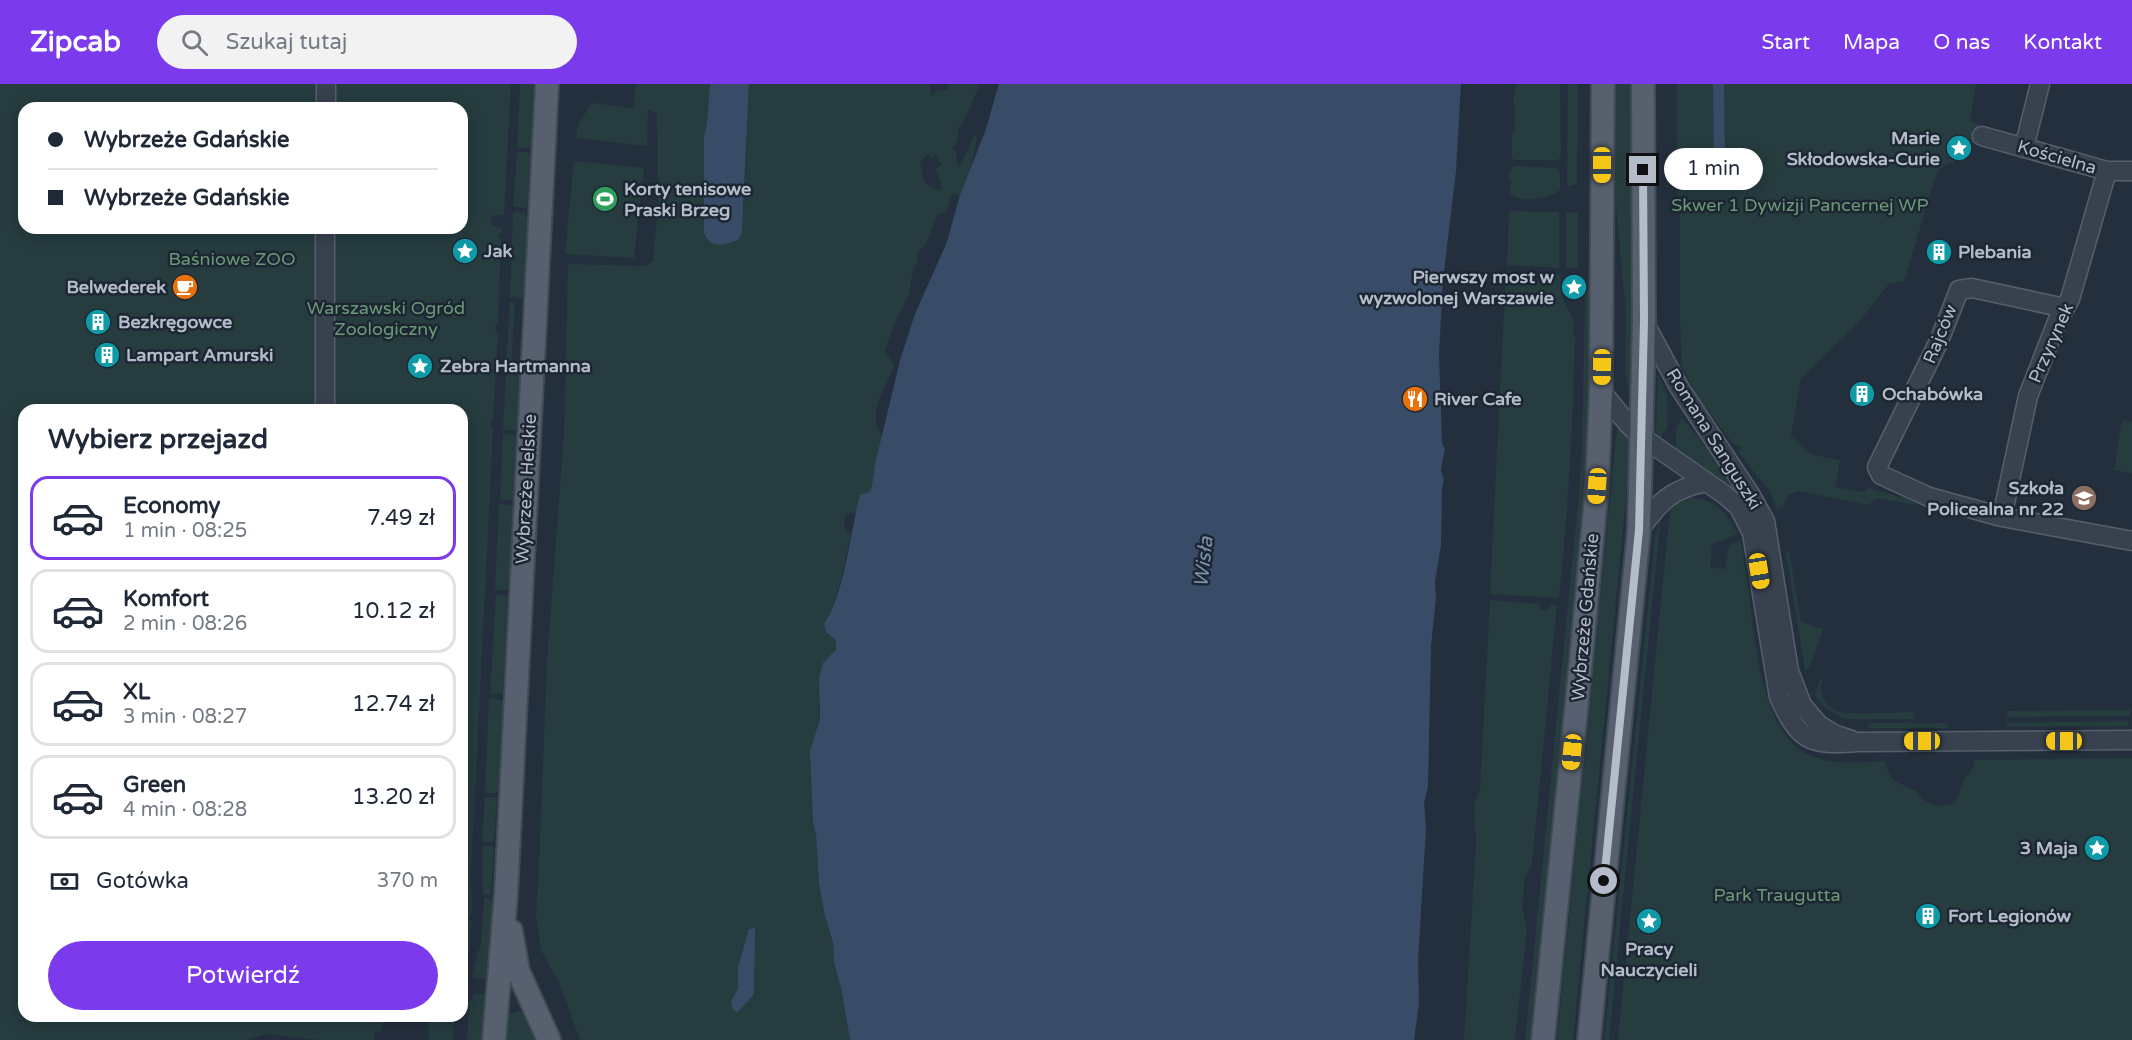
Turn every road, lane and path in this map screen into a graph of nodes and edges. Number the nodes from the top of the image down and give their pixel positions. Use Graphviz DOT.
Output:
graph roads {
  1 [pos="326,84"];
  2 [pos="547,84"];
  3 [pos="1603,84"];
  4 [pos="1644,84"];
  5 [pos="2040,84"];
  6 [pos="326,102"];
  7 [pos="1982,136"];
  8 [pos="2024,148"];
  9 [pos="2107,171"];
  10 [pos="2132,171"];
  11 [pos="325,234"];
  12 [pos="2065,308"];
  13 [pos="1644,321"];
  14 [pos="1601,391"];
  15 [pos="325,404"];
  16 [pos="1642,436"];
  17 [pos="1706,482"];
  18 [pos="2002,517"];
  19 [pos="1639,530"];
  20 [pos="2132,541"];
  21 [pos="2132,740"];
  22 [pos="1857,742"];
  23 [pos="506,894"];
  24 [pos="538,1018"];
  25 [pos="495,1030"];
  26 [pos="549,1040"];
  27 [pos="1543,1040"];
  28 [pos="1589,1040"];
  1 -- 6 [label="street"];
  2 -- 23 [label="main road, Wybrzeże Helskie"];
  3 -- 14 [label="main road, Wybrzeże Gdańskie"];
  4 -- 13 [label="main road"];
  5 -- 8 [label="street"];
  7 -- 8 [label="street, Kościelna"];
  8 -- 9 [label="street, Kościelna"];
  9 -- 10 [label="street, Kościelna"];
  9 -- 12 [label="street, Przyrynek"];
  11 -- 15 [label="street"];
  12 -- 18 [label="street, Przyrynek"];
  12 -- 18 [label="street, Rajców"];
  13 -- 16 [label="main road"];
  13 -- 22 [label="street, Romana Sanguszki"];
  14 -- 16 [label="street, Romana Sanguszki"];
  14 -- 27 [label="main road, Wybrzeże Gdańskie"];
  16 -- 17 [label="street, Romana Sanguszki"];
  16 -- 19 [label="main road"];
  17 -- 19 [label="street"];
  17 -- 22 [label="street, Romana Sanguszki"];
  18 -- 20 [label="street"];
  19 -- 28 [label="main road"];
  21 -- 22 [label="street, Romana Sanguszki"];
  23 -- 24 [label="main road, Wybrzeże Helskie"];
  23 -- 25 [label="main road, Wybrzeże Helskie"];
  24 -- 25 [label="main road"];
  24 -- 26 [label="main road, Wybrzeże Helskie"];
}
